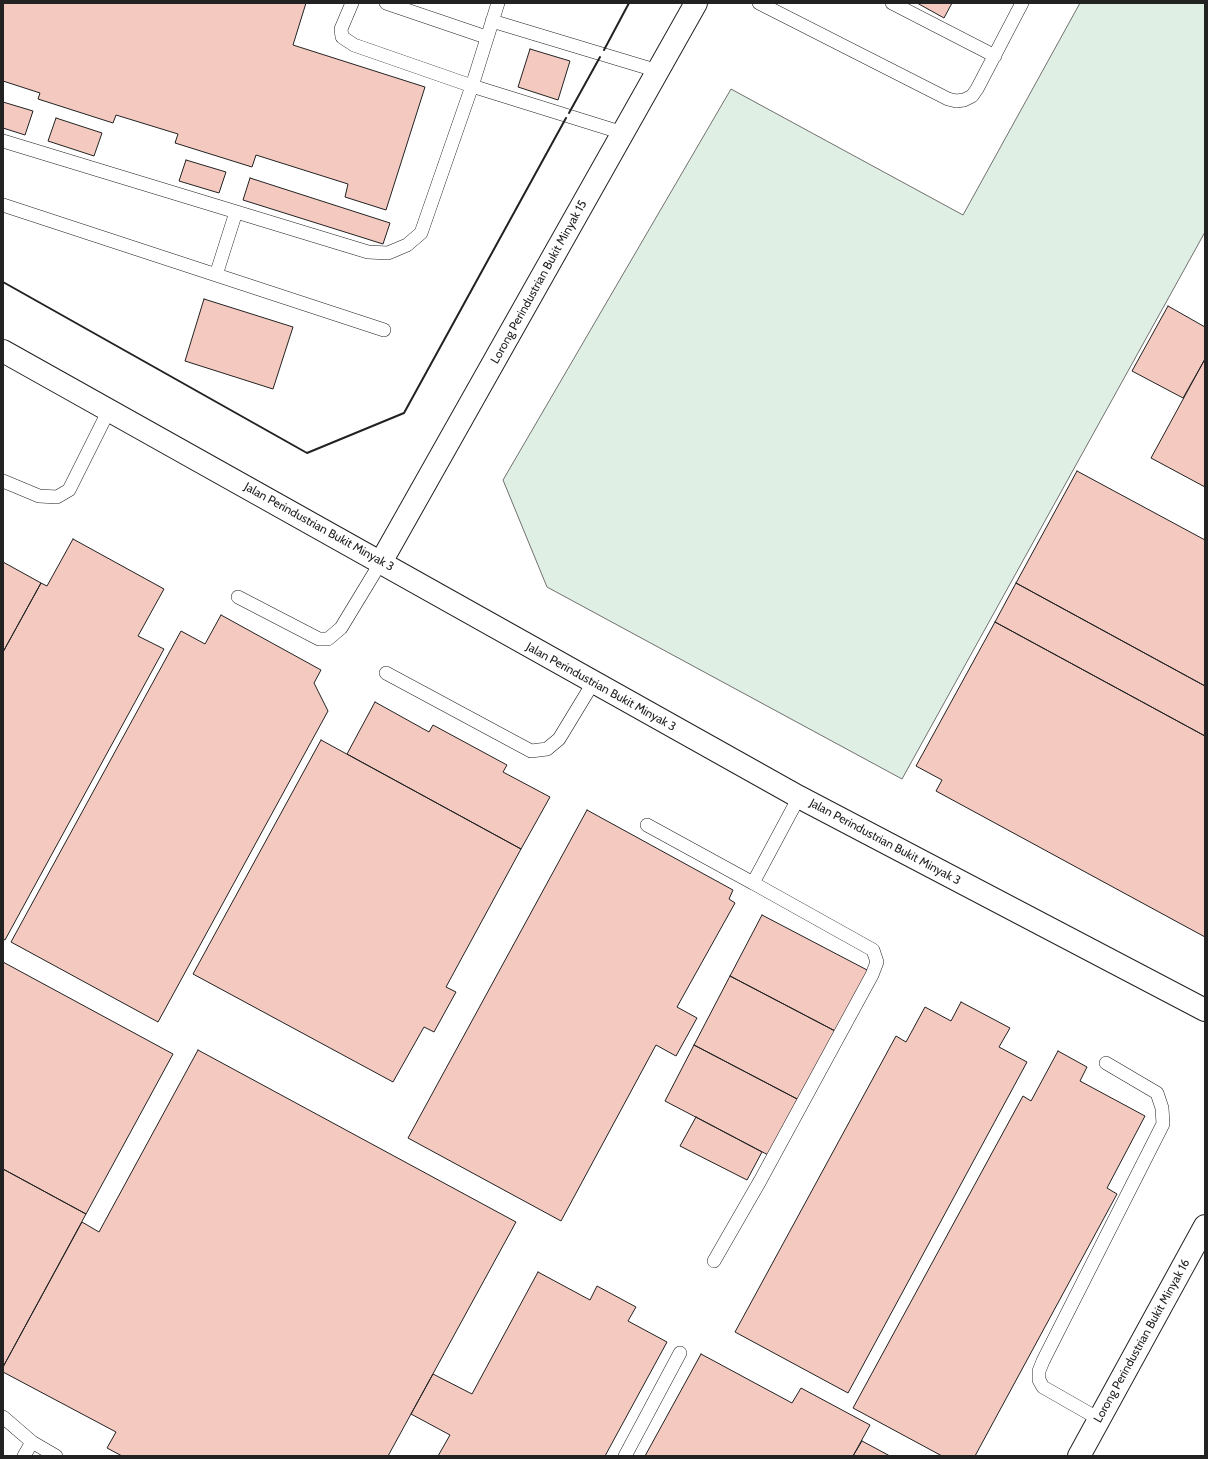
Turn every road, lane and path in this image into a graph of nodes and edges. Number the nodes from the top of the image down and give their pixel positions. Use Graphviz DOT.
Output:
graph roads {
  1 [pos="352,3"];
  2 [pos="386,3"];
  3 [pos="498,3"];
  4 [pos="696,3"];
  5 [pos="759,3"];
  6 [pos="892,3"];
  7 [pos="1022,3"];
  8 [pos="492,21"];
  9 [pos="486,37"];
  10 [pos="995,56"];
  11 [pos="658,70"];
  12 [pos="472,86"];
  13 [pos="623,133"];
  14 [pos="3,141"];
  15 [pos="3,205"];
  16 [pos="236,212"];
  17 [pos="216,275"];
  18 [pos="384,330"];
  19 [pos="3,351"];
  20 [pos="109,410"];
  21 [pos="3,481"];
  22 [pos="381,562"];
  23 [pos="238,596"];
  24 [pos="386,673"];
  25 [pos="593,683"];
  26 [pos="799,797"];
  27 [pos="647,825"];
  28 [pos="753,883"];
  29 [pos="1205,1010"];
  30 [pos="1106,1063"];
  31 [pos="1205,1226"];
  32 [pos="714,1262"];
  33 [pos="680,1353"];
  34 [pos="3,1417"];
  35 [pos="1099,1420"];
  36 [pos="32,1442"];
  37 [pos="24,1456"];
  38 [pos="56,1456"];
  39 [pos="625,1456"];
  40 [pos="1079,1456"];
  1 -- 12 [label="lane"];
  2 -- 9 [label="lane"];
  3 -- 8 [label="lane"];
  4 -- 11 [label="street, Lorong Perindustrian Bukit Minyak 15"];
  5 -- 10 [label="lane"];
  6 -- 10 [label="lane"];
  7 -- 10 [label="lane"];
  8 -- 9 [label="lane"];
  8 -- 11 [label="lane"];
  9 -- 12 [label="lane"];
  11 -- 13 [label="street, Lorong Perindustrian Bukit Minyak 15"];
  12 -- 13 [label="lane"];
  12 -- 16 [label="lane"];
  13 -- 22 [label="street, Lorong Perindustrian Bukit Minyak 15"];
  14 -- 16 [label="lane"];
  15 -- 17 [label="lane"];
  16 -- 17 [label="lane"];
  17 -- 18 [label="lane"];
  19 -- 20 [label="street, Jalan Perindustrian Bukit Minyak 3"];
  20 -- 21 [label="lane"];
  20 -- 22 [label="street, Jalan Perindustrian Bukit Minyak 3"];
  22 -- 23 [label="lane"];
  22 -- 25 [label="street, Jalan Perindustrian Bukit Minyak 3"];
  24 -- 25 [label="lane"];
  25 -- 26 [label="street, Jalan Perindustrian Bukit Minyak 3"];
  26 -- 28 [label="lane"];
  26 -- 29 [label="street, Jalan Perindustrian Bukit Minyak 3"];
  27 -- 28 [label="lane"];
  28 -- 32 [label="lane"];
  30 -- 35 [label="lane"];
  31 -- 35 [label="street, Lorong Perindustrian Bukit Minyak 16"];
  33 -- 39 [label="lane"];
  34 -- 36 [label="lane"];
  35 -- 40 [label="street, Lorong Perindustrian Bukit Minyak 16"];
  36 -- 37 [label="lane"];
  36 -- 38 [label="lane"];
}
